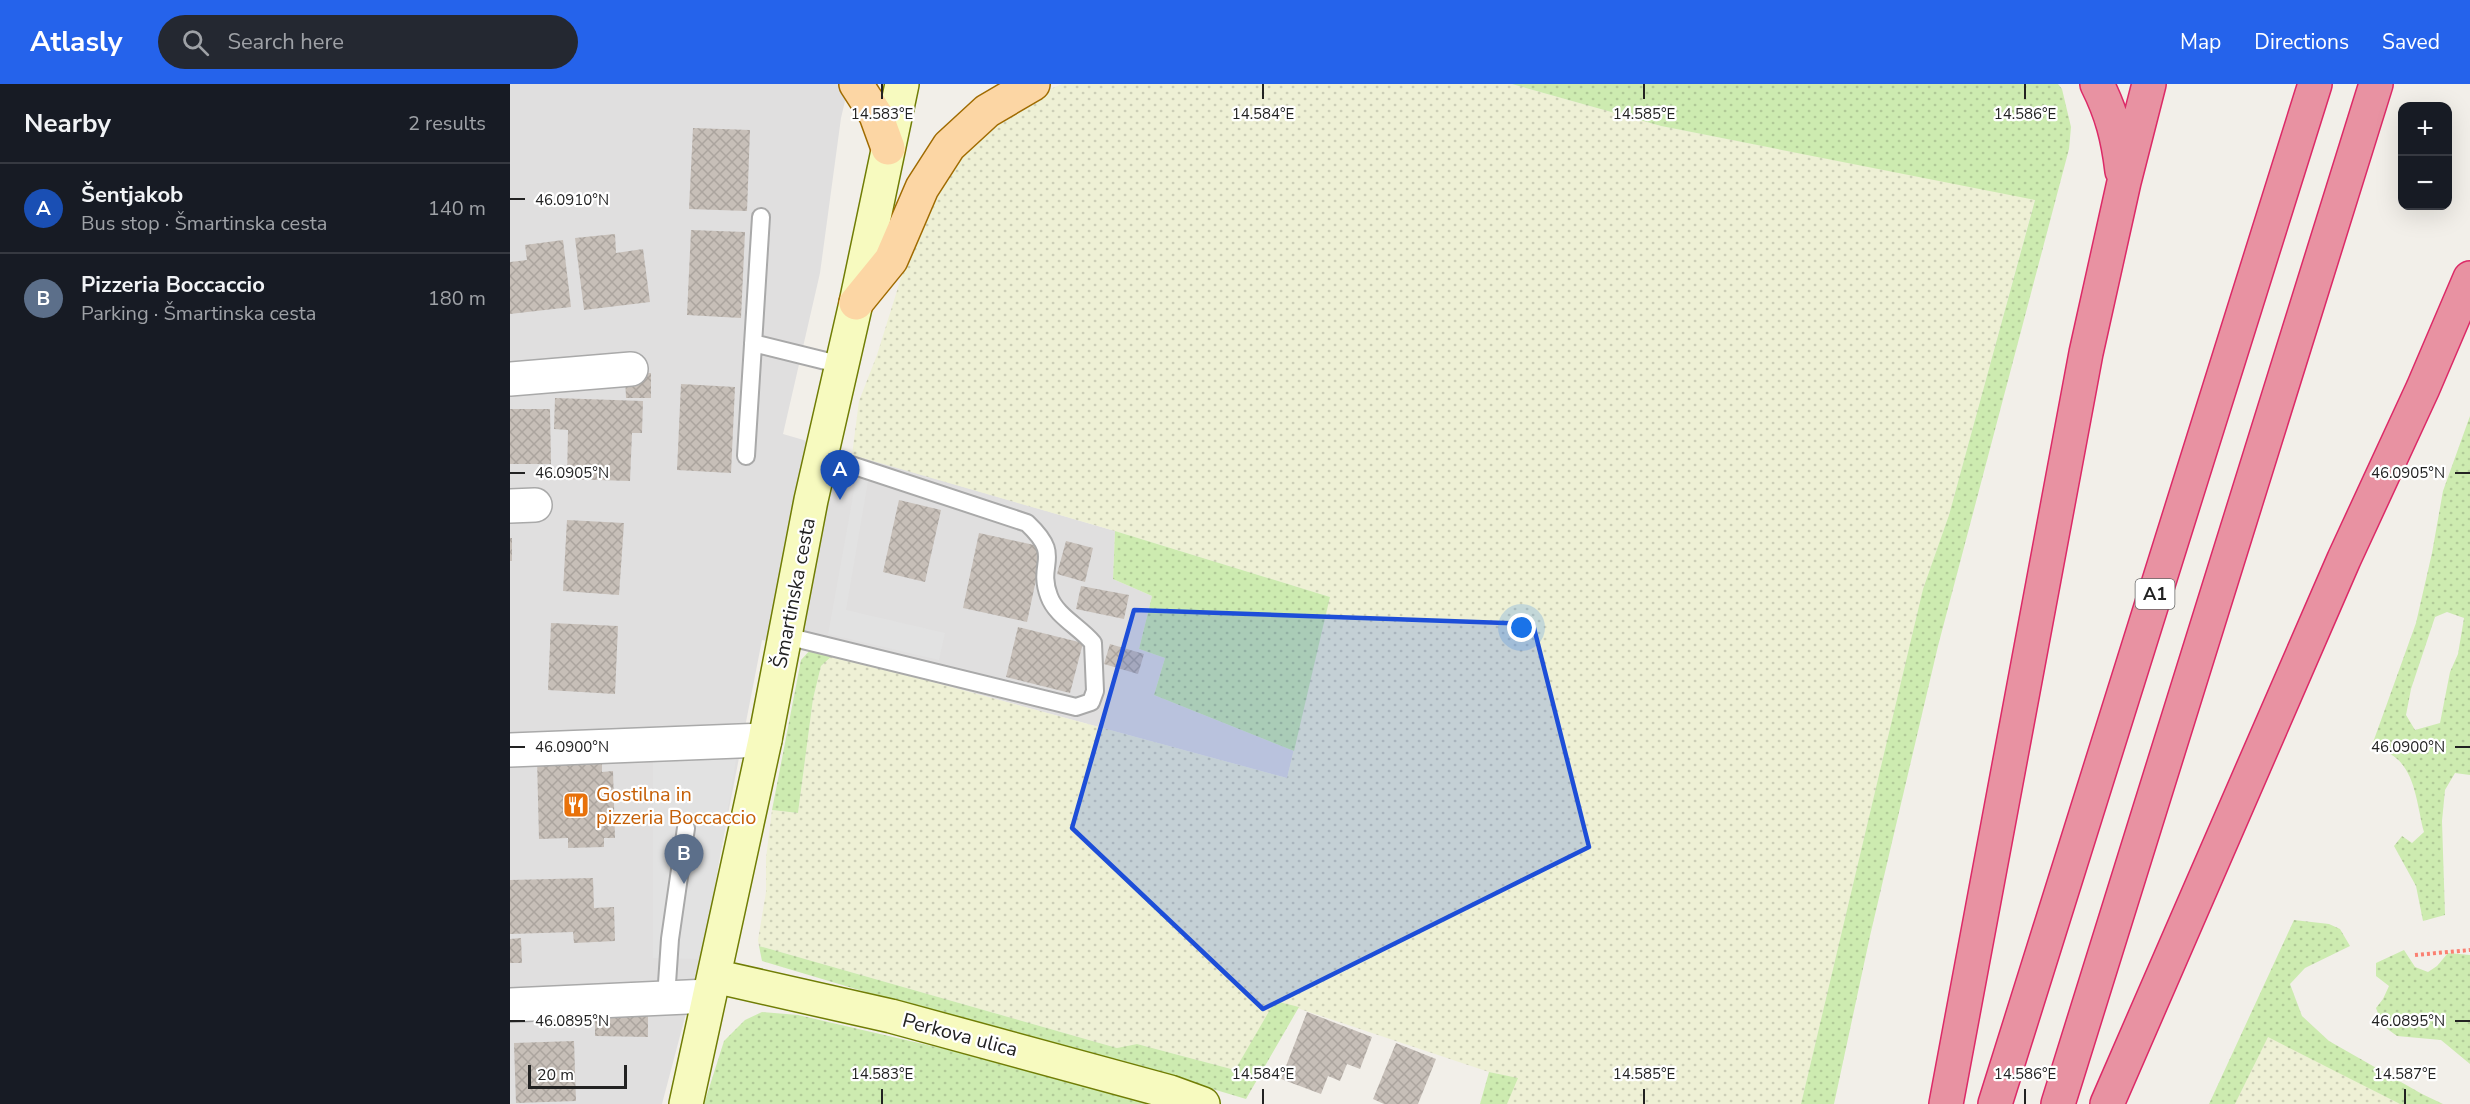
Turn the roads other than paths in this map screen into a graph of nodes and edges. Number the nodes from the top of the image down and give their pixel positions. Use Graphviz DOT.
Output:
graph roads {
  1 [pos="856,84"];
  2 [pos="902,84"];
  3 [pos="1033,84"];
  4 [pos="2097,84"];
  5 [pos="2149,84"];
  6 [pos="2315,84"];
  7 [pos="2376,84"];
  8 [pos="888,148"];
  9 [pos="2124,182"];
  10 [pos="761,217"];
  11 [pos="2470,278"];
  12 [pos="856,303"];
  13 [pos="753,343"];
  14 [pos="842,365"];
  15 [pos="631,369"];
  16 [pos="510,379"];
  17 [pos="821,455"];
  18 [pos="746,456"];
  19 [pos="786,636"];
  20 [pos="765,740"];
  21 [pos="510,750"];
  22 [pos="686,828"];
  23 [pos="711,986"];
  24 [pos="666,998"];
  25 [pos="510,1005"];
  26 [pos="686,1104"];
  27 [pos="1203,1104"];
  28 [pos="1946,1104"];
  29 [pos="1995,1104"];
  30 [pos="2058,1104"];
  31 [pos="2107,1104"];
  1 -- 8 [label="main road"];
  2 -- 8 [label="main road, Šmartinska cesta"];
  3 -- 12 [label="main road"];
  4 -- 9 [label="highway"];
  5 -- 9 [label="highway"];
  6 -- 29 [label="highway, A1"];
  7 -- 30 [label="highway"];
  8 -- 12 [label="main road, Šmartinska cesta"];
  9 -- 28 [label="highway"];
  10 -- 13 [label="lane"];
  11 -- 31 [label="highway"];
  12 -- 14 [label="main road, Šmartinska cesta"];
  13 -- 14 [label="lane"];
  13 -- 18 [label="lane"];
  14 -- 17 [label="main road, Šmartinska cesta"];
  15 -- 16 [label="street"];
  17 -- 19 [label="main road, Šmartinska cesta"];
  17 -- 19 [label="lane"];
  19 -- 20 [label="main road, Šmartinska cesta"];
  20 -- 21 [label="street"];
  20 -- 23 [label="main road, Šmartinska cesta"];
  22 -- 24 [label="lane"];
  23 -- 24 [label="street"];
  23 -- 26 [label="main road, Šmartinska cesta"];
  23 -- 27 [label="main road, Perkova ulica"];
  24 -- 25 [label="street"];
}
